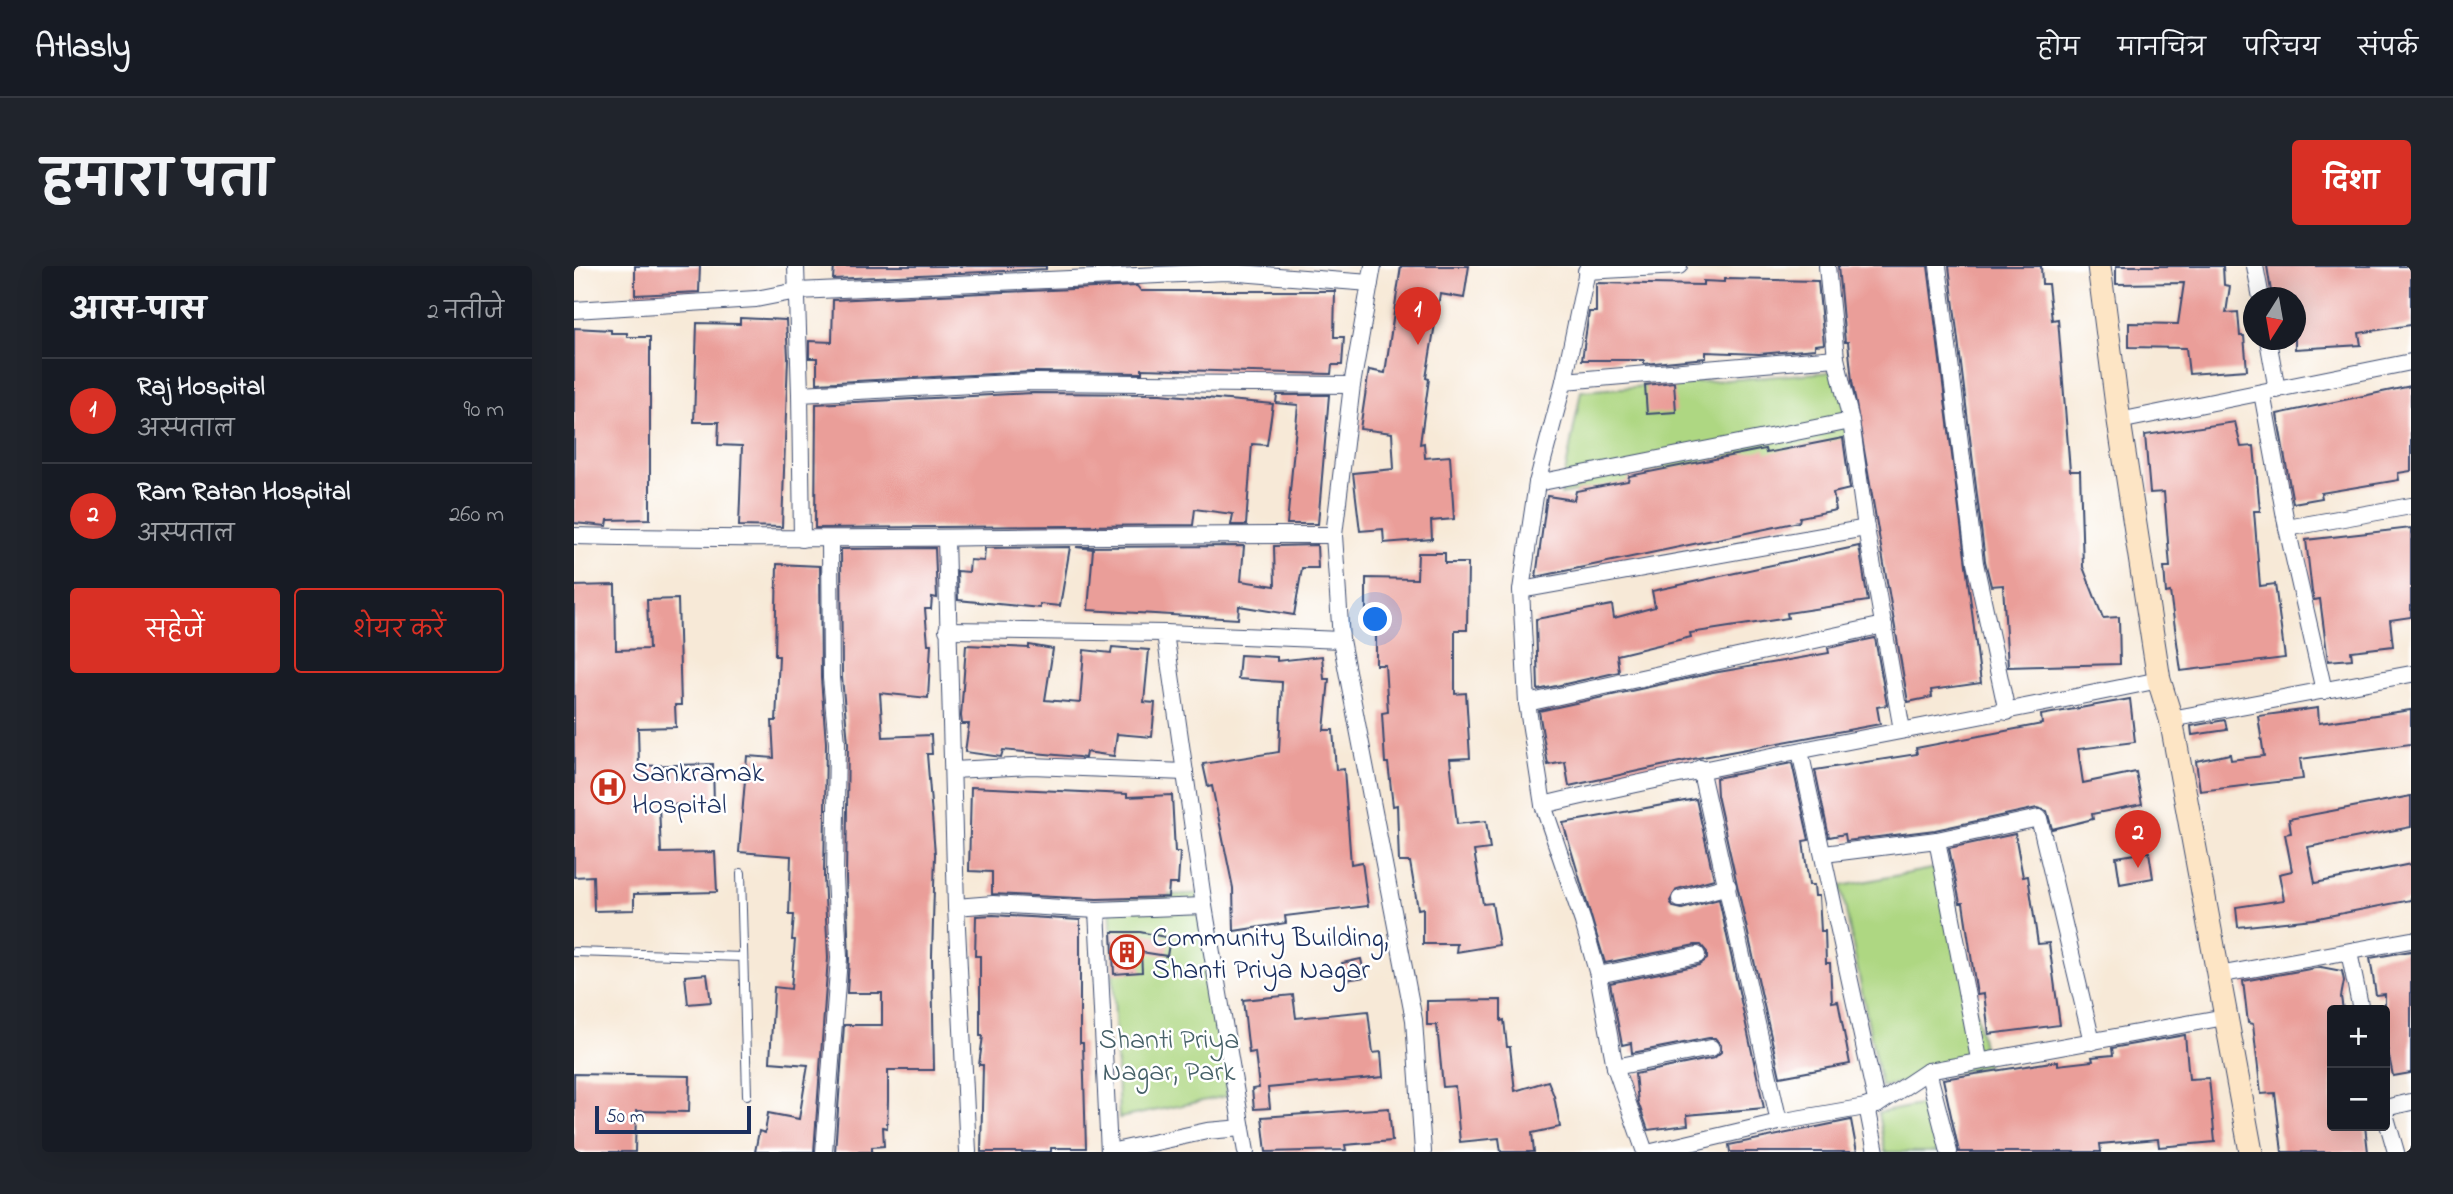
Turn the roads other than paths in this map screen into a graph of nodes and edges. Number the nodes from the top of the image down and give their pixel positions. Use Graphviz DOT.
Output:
graph roads {
  1 [pos="796,266"];
  2 [pos="1373,266"];
  3 [pos="1679,266"];
  4 [pos="1827,266"];
  5 [pos="1938,266"];
  6 [pos="2099,266"];
  7 [pos="2255,266"];
  8 [pos="1587,268"];
  9 [pos="1370,283"];
  10 [pos="2259,287"];
  11 [pos="797,291"];
  12 [pos="574,310"];
  13 [pos="2268,350"];
  14 [pos="1836,358"];
  15 [pos="2411,362"];
  16 [pos="1564,382"];
  17 [pos="1352,385"];
  18 [pos="2269,392"];
  19 [pos="800,394"];
  20 [pos="1852,421"];
  21 [pos="2119,421"];
  22 [pos="1537,483"];
  23 [pos="2411,506"];
  24 [pos="1866,528"];
  25 [pos="2287,528"];
  26 [pos="1334,535"];
  27 [pos="574,536"];
  28 [pos="946,538"];
  29 [pos="803,539"];
  30 [pos="830,539"];
  31 [pos="1521,590"];
  32 [pos="1884,625"];
  33 [pos="947,630"];
  34 [pos="1165,633"];
  35 [pos="1341,640"];
  36 [pos="2411,674"];
  37 [pos="2159,680"];
  38 [pos="2324,691"];
  39 [pos="1527,703"];
  40 [pos="2007,712"];
  41 [pos="2171,719"];
  42 [pos="1902,730"];
  43 [pos="1800,751"];
  44 [pos="1700,768"];
  45 [pos="953,770"];
  46 [pos="1185,772"];
  47 [pos="1543,805"];
  48 [pos="1937,840"];
  49 [pos="1824,854"];
  50 [pos="741,873"];
  51 [pos="1728,886"];
  52 [pos="1680,899"];
  53 [pos="1204,906"];
  54 [pos="956,907"];
  55 [pos="1097,910"];
  56 [pos="2411,940"];
  57 [pos="574,952"];
  58 [pos="2349,952"];
  59 [pos="1697,955"];
  60 [pos="743,957"];
  61 [pos="1598,975"];
  62 [pos="2218,975"];
  63 [pos="2360,1005"];
  64 [pos="2225,1017"];
  65 [pos="2092,1042"];
  66 [pos="1711,1048"];
  67 [pos="1979,1059"];
  68 [pos="1615,1067"];
  69 [pos="1928,1071"];
  70 [pos="747,1095"];
  71 [pos="2411,1102"];
  72 [pos="1872,1106"];
  73 [pos="2390,1107"];
  74 [pos="1779,1122"];
  75 [pos="1242,1128"];
  76 [pos="2390,1131"];
  77 [pos="824,1152"];
  78 [pos="968,1152"];
  79 [pos="1110,1152"];
  80 [pos="1246,1152"];
  81 [pos="1423,1152"];
  82 [pos="1644,1152"];
  83 [pos="1652,1152"];
  84 [pos="1876,1152"];
  85 [pos="1949,1152"];
  86 [pos="2251,1152"];
  87 [pos="2396,1152"];
  1 -- 11 [label="street"];
  2 -- 9 [label="street"];
  3 -- 8 [label="street"];
  4 -- 14 [label="street"];
  5 -- 40 [label="street"];
  6 -- 21 [label="street"];
  7 -- 10 [label="street"];
  8 -- 16 [label="street"];
  9 -- 11 [label="street"];
  9 -- 17 [label="street"];
  11 -- 12 [label="street"];
  11 -- 19 [label="street"];
  13 -- 18 [label="street"];
  14 -- 16 [label="street"];
  14 -- 20 [label="street"];
  15 -- 18 [label="street"];
  16 -- 22 [label="street"];
  17 -- 19 [label="street"];
  17 -- 26 [label="street"];
  18 -- 21 [label="street"];
  18 -- 25 [label="street"];
  19 -- 29 [label="street"];
  20 -- 22 [label="street"];
  20 -- 24 [label="street"];
  21 -- 37 [label="street"];
  22 -- 31 [label="street"];
  23 -- 25 [label="street"];
  24 -- 31 [label="street"];
  24 -- 32 [label="street"];
  25 -- 38 [label="street"];
  26 -- 28 [label="street"];
  26 -- 35 [label="street"];
  27 -- 29 [label="street"];
  28 -- 30 [label="street"];
  28 -- 33 [label="street"];
  29 -- 30 [label="street"];
  30 -- 77 [label="street"];
  31 -- 39 [label="street"];
  32 -- 39 [label="street"];
  32 -- 42 [label="street"];
  33 -- 34 [label="street"];
  33 -- 45 [label="street"];
  34 -- 35 [label="street"];
  34 -- 46 [label="street"];
  35 -- 81 [label="street"];
  36 -- 38 [label="street"];
  37 -- 40 [label="street"];
  37 -- 41 [label="street"];
  38 -- 41 [label="street"];
  39 -- 47 [label="street"];
  40 -- 42 [label="street"];
  41 -- 62 [label="street"];
  42 -- 43 [label="street"];
  43 -- 44 [label="street"];
  43 -- 49 [label="street"];
  44 -- 47 [label="street"];
  44 -- 51 [label="street"];
  45 -- 46 [label="street"];
  45 -- 54 [label="street"];
  46 -- 53 [label="street"];
  47 -- 61 [label="street"];
  48 -- 49 [label="street"];
  48 -- 65 [label="street"];
  48 -- 67 [label="street"];
  49 -- 72 [label="street"];
  50 -- 60 [label="lane"];
  51 -- 52 [label="street"];
  51 -- 74 [label="street"];
  53 -- 55 [label="street"];
  53 -- 75 [label="street"];
  54 -- 55 [label="street"];
  54 -- 78 [label="street"];
  55 -- 79 [label="street"];
  56 -- 58 [label="street"];
  57 -- 60 [label="lane"];
  58 -- 62 [label="street"];
  58 -- 63 [label="street"];
  59 -- 61 [label="street"];
  60 -- 70 [label="lane"];
  61 -- 68 [label="street"];
  62 -- 64 [label="street"];
  64 -- 65 [label="street"];
  64 -- 86 [label="street"];
  65 -- 67 [label="street"];
  66 -- 68 [label="street"];
  67 -- 69 [label="street"];
  68 -- 82 [label="street"];
  69 -- 72 [label="street"];
  69 -- 85 [label="street"];
  71 -- 73 [label="street"];
  72 -- 74 [label="street"];
  72 -- 84 [label="street"];
  74 -- 83 [label="street"];
  75 -- 79 [label="street"];
  75 -- 80 [label="street"];
  76 -- 87 [label="street"];
}
